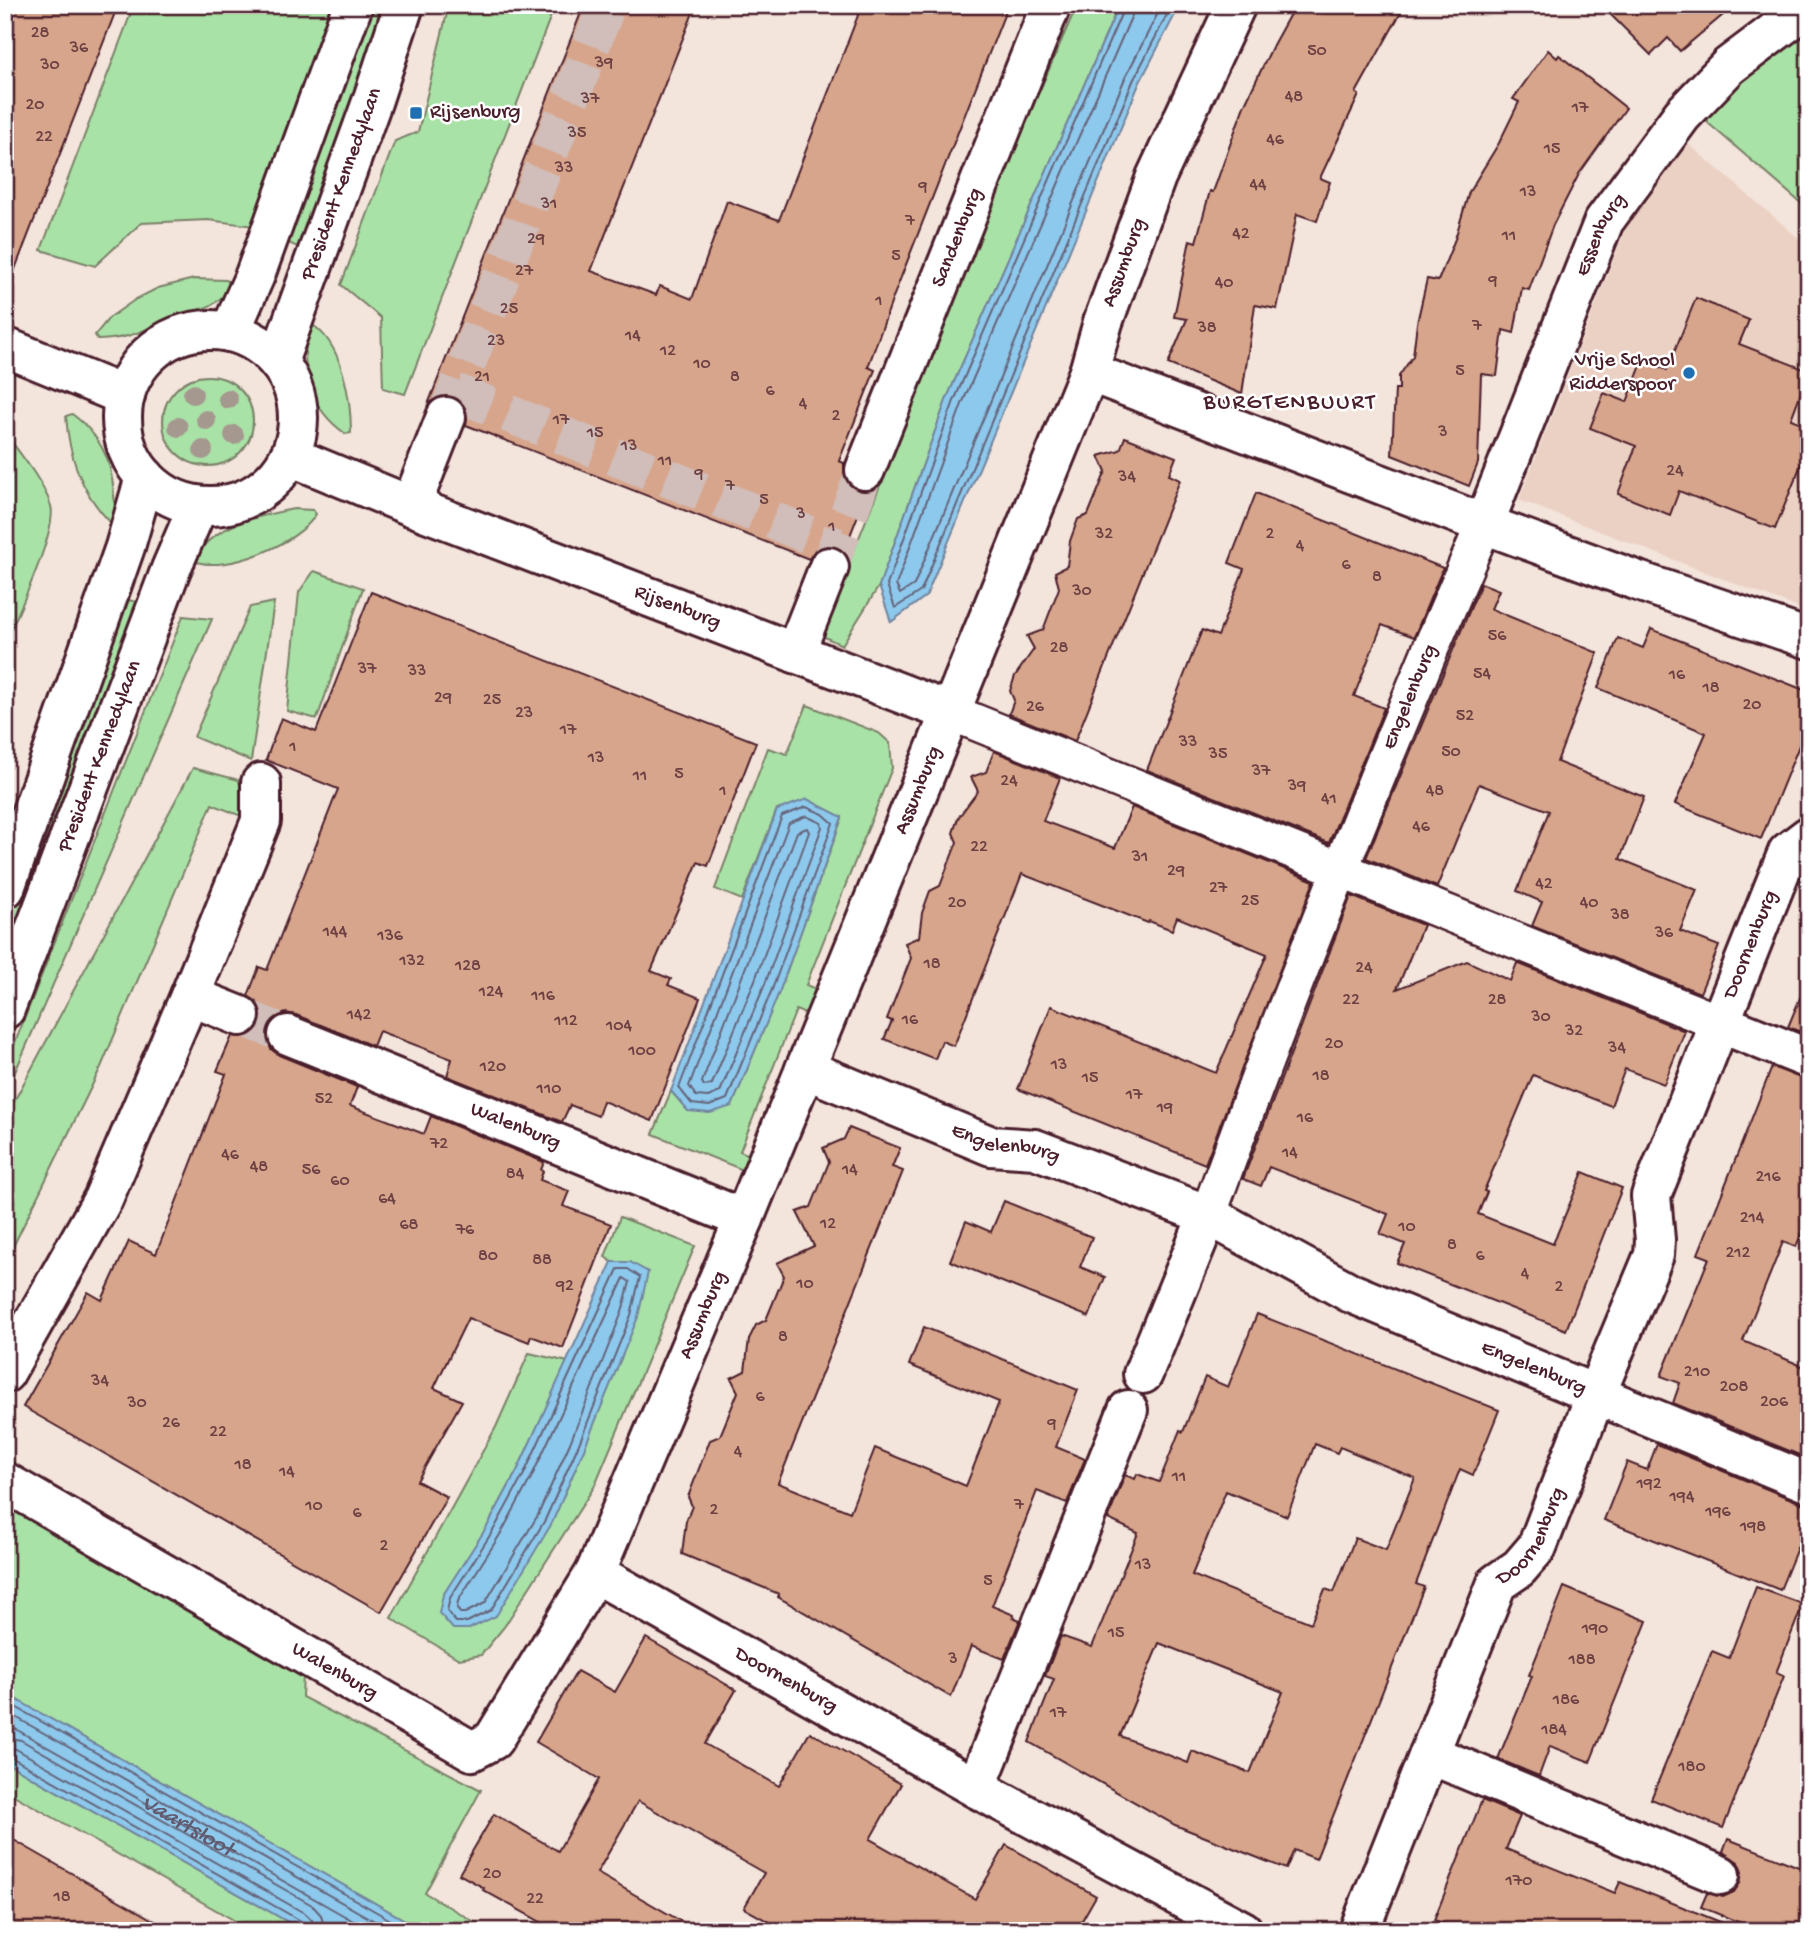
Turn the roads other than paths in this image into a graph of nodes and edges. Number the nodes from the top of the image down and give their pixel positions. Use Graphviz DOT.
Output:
graph roads {
  1 [pos="352,5"];
  2 [pos="404,5"];
  3 [pos="1051,5"];
  4 [pos="1236,5"];
  5 [pos="1809,11"];
  6 [pos="230,332"];
  7 [pos="5,347"];
  8 [pos="278,362"];
  9 [pos="1089,372"];
  10 [pos="125,396"];
  11 [pos="446,417"];
  12 [pos="290,456"];
  13 [pos="865,470"];
  14 [pos="145,477"];
  15 [pos="198,506"];
  16 [pos="411,506"];
  17 [pos="1484,524"];
  18 [pos="828,567"];
  19 [pos="1809,639"];
  20 [pos="795,653"];
  21 [pos="950,712"];
  22 [pos="261,783"];
  23 [pos="1809,836"];
  24 [pos="1341,869"];
  25 [pos="5,888"];
  26 [pos="190,996"];
  27 [pos="5,1009"];
  28 [pos="240,1016"];
  29 [pos="1720,1023"];
  30 [pos="288,1035"];
  31 [pos="1809,1059"];
  32 [pos="805,1069"];
  33 [pos="1208,1215"];
  34 [pos="744,1219"];
  35 [pos="5,1373"];
  36 [pos="1143,1374"];
  37 [pos="1596,1394"];
  38 [pos="1128,1410"];
  39 [pos="5,1482"];
  40 [pos="1809,1483"];
  41 [pos="595,1573"];
  42 [pos="1429,1754"];
  43 [pos="976,1788"];
  44 [pos="1720,1875"];
  45 [pos="1243,1931"];
  46 [pos="1359,1931"];
  1 -- 6 [label="street"];
  2 -- 8 [label="street, President Kennedylaan"];
  3 -- 13 [label="street, Sandenburg"];
  4 -- 9 [label="street, Assumburg"];
  5 -- 17 [label="street, Essenburg"];
  6 -- 8 [label="street"];
  6 -- 10 [label="street"];
  7 -- 10 [label="street"];
  8 -- 12 [label="street"];
  9 -- 17 [label="street"];
  9 -- 21 [label="street, Assumburg"];
  10 -- 14 [label="street"];
  11 -- 16 [label="street"];
  12 -- 15 [label="street"];
  12 -- 16 [label="street, Rijsenburg"];
  14 -- 15 [label="street"];
  14 -- 25 [label="street"];
  15 -- 27 [label="street, President Kennedylaan"];
  16 -- 20 [label="street, Rijsenburg"];
  17 -- 19 [label="street"];
  17 -- 24 [label="street, Engelenburg"];
  18 -- 20 [label="street"];
  20 -- 21 [label="street, Rijsenburg"];
  21 -- 24 [label="street"];
  21 -- 32 [label="street, Assumburg"];
  22 -- 26 [label="street"];
  23 -- 29 [label="street, Doornenburg"];
  24 -- 29 [label="street"];
  24 -- 33 [label="street, Engelenburg"];
  26 -- 28 [label="street"];
  26 -- 35 [label="street"];
  29 -- 31 [label="street, Doornenburg"];
  29 -- 37 [label="street, Doornenburg"];
  30 -- 34 [label="street, Walenburg"];
  32 -- 33 [label="street, Engelenburg"];
  32 -- 34 [label="street, Assumburg"];
  33 -- 36 [label="street"];
  33 -- 37 [label="street, Engelenburg"];
  34 -- 41 [label="street, Assumburg"];
  37 -- 40 [label="street"];
  37 -- 42 [label="street, Doornenburg"];
  38 -- 43 [label="street"];
  39 -- 41 [label="street, Walenburg"];
  41 -- 43 [label="street, Doornenburg"];
  42 -- 44 [label="street"];
  42 -- 46 [label="street, Doornenburg"];
  43 -- 45 [label="street, Doornenburg"];
}
